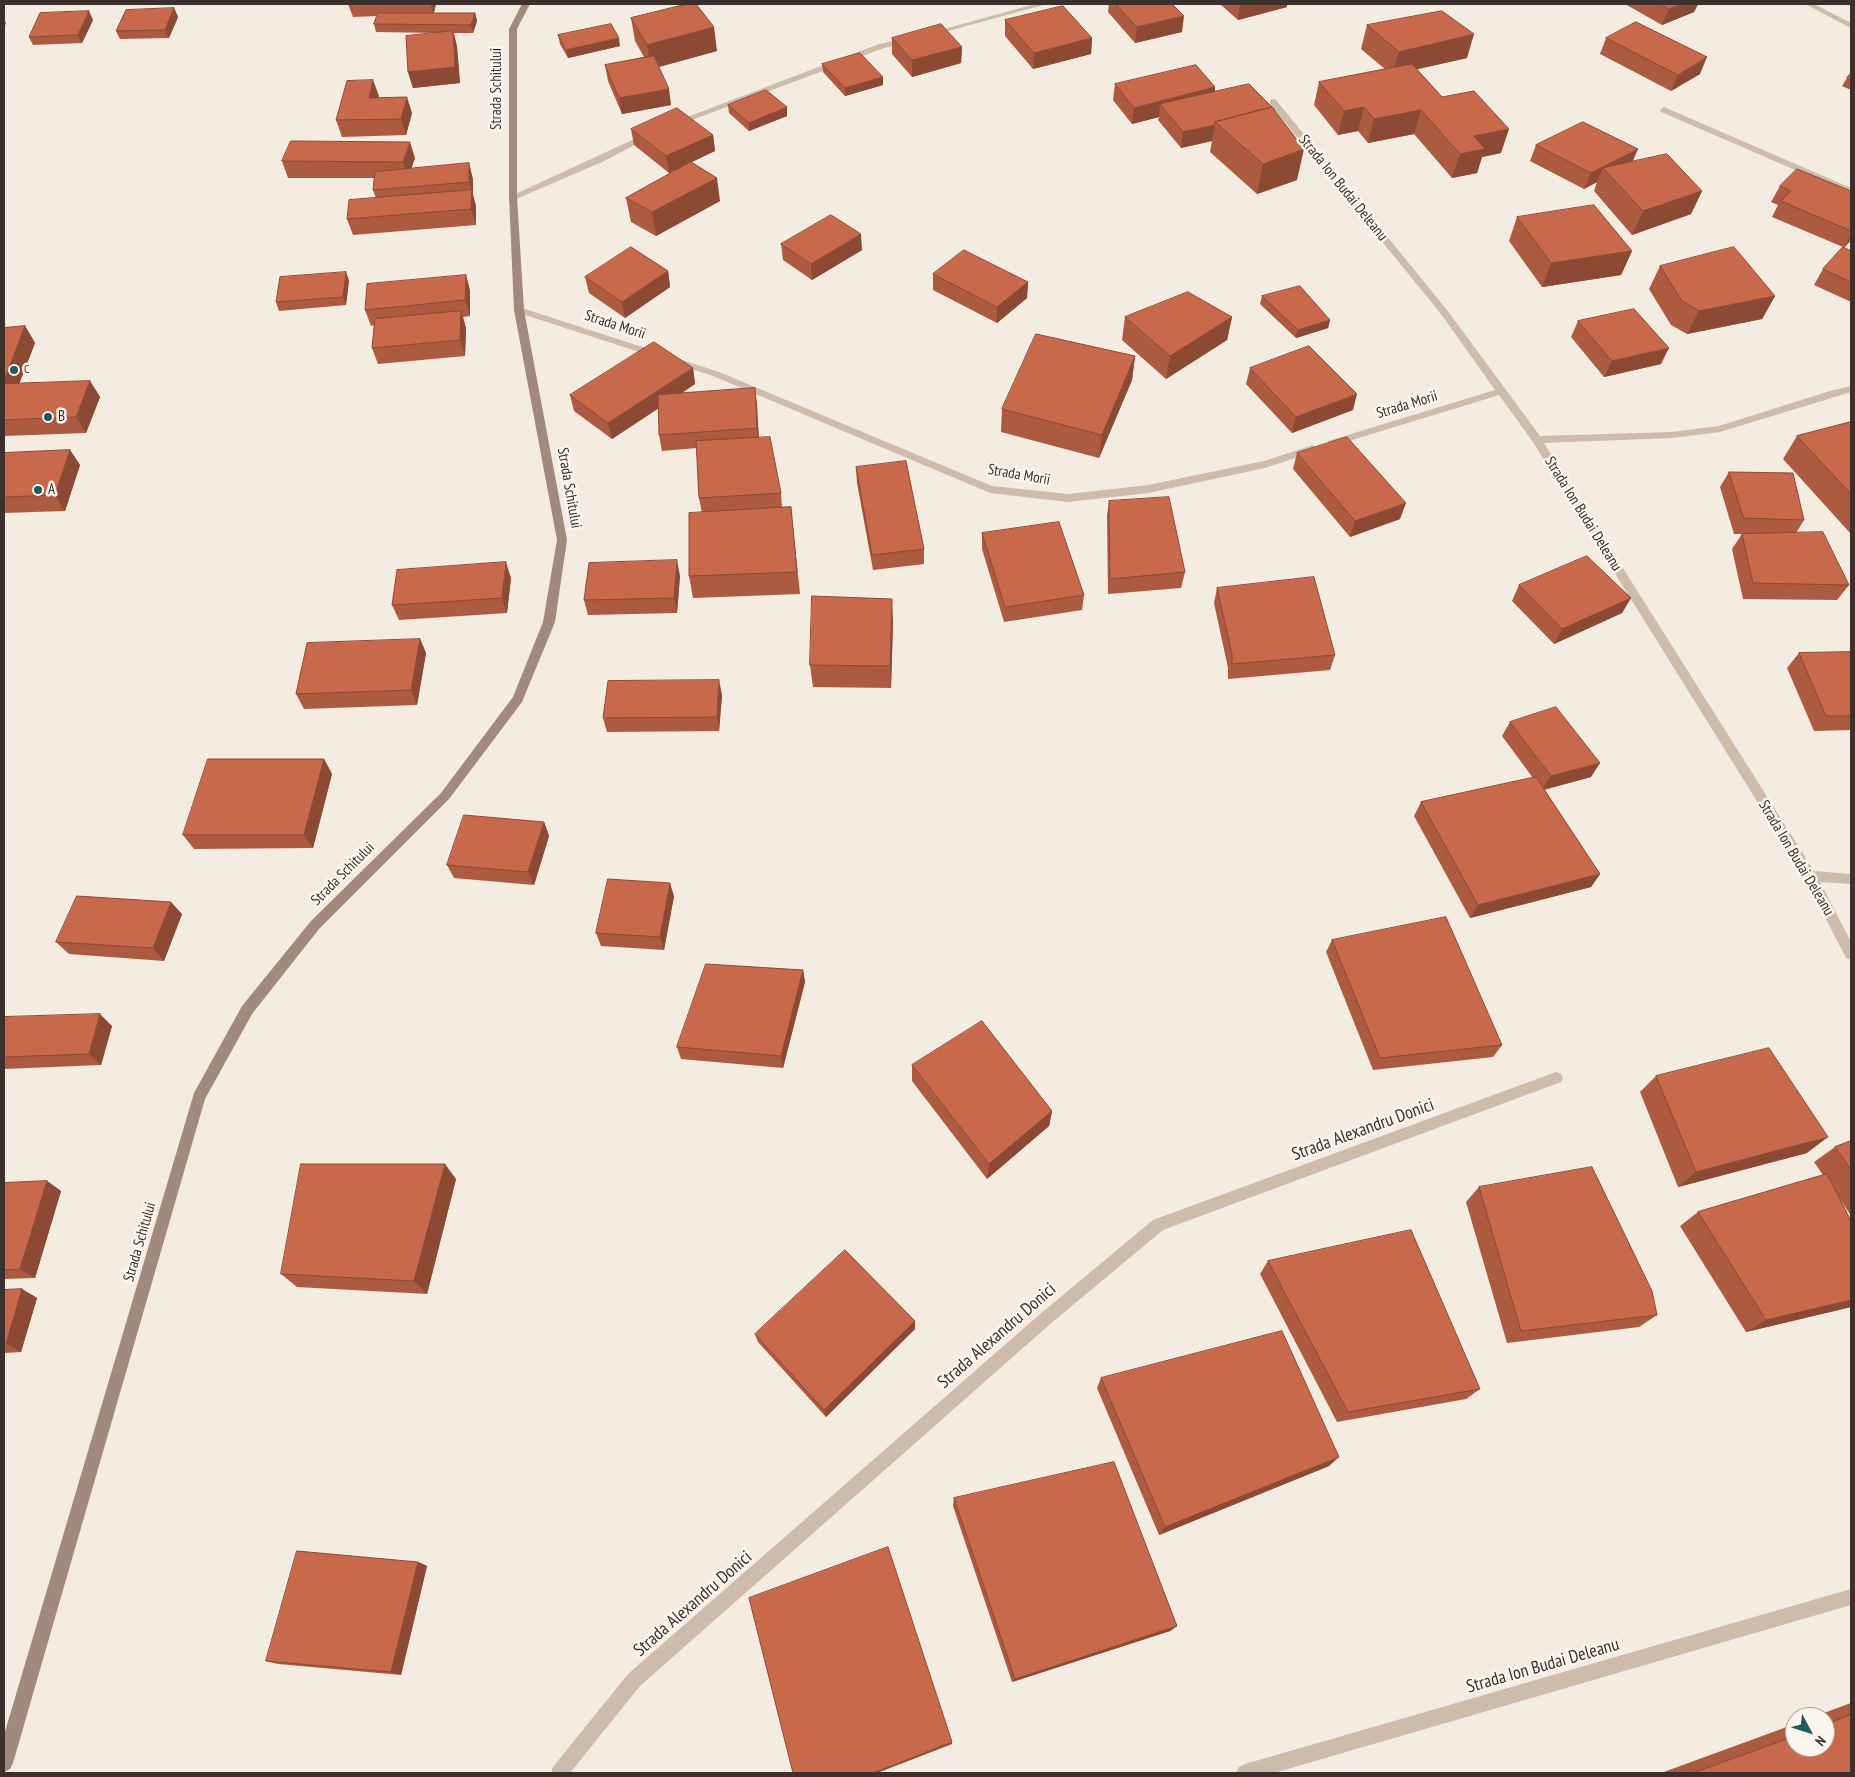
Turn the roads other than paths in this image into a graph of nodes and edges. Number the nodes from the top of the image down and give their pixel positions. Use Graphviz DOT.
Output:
graph roads {
  1 [pos="526,4"];
  2 [pos="1043,4"];
  3 [pos="1809,4"];
  4 [pos="1851,26"];
  5 [pos="1273,102"];
  6 [pos="1664,110"];
  7 [pos="668,126"];
  8 [pos="660,130"];
  9 [pos="1851,190"];
  10 [pos="513,196"];
  11 [pos="520,310"];
  12 [pos="1851,389"];
  13 [pos="1502,391"];
  14 [pos="1537,440"];
  15 [pos="1810,876"];
  16 [pos="1851,879"];
  17 [pos="1851,954"];
  18 [pos="1556,1078"];
  19 [pos="1851,1597"];
  20 [pos="4,1763"];
  21 [pos="559,1773"];
  22 [pos="1245,1773"];
  1 -- 10 [label="main road, Strada Schitului"];
  2 -- 7 [label="street"];
  3 -- 4 [label="street"];
  5 -- 13 [label="street, Strada Ion Budai Deleanu"];
  6 -- 9 [label="street"];
  8 -- 10 [label="street"];
  10 -- 11 [label="main road, Strada Schitului"];
  11 -- 13 [label="street, Strada Morii"];
  11 -- 20 [label="main road, Strada Schitului"];
  12 -- 14 [label="street"];
  13 -- 14 [label="street, Strada Ion Budai Deleanu"];
  14 -- 15 [label="street, Strada Ion Budai Deleanu"];
  15 -- 16 [label="street"];
  15 -- 17 [label="street, Strada Ion Budai Deleanu"];
  18 -- 21 [label="street, Strada Alexandru Donici"];
  19 -- 22 [label="street, Strada Ion Budai Deleanu"];
}
